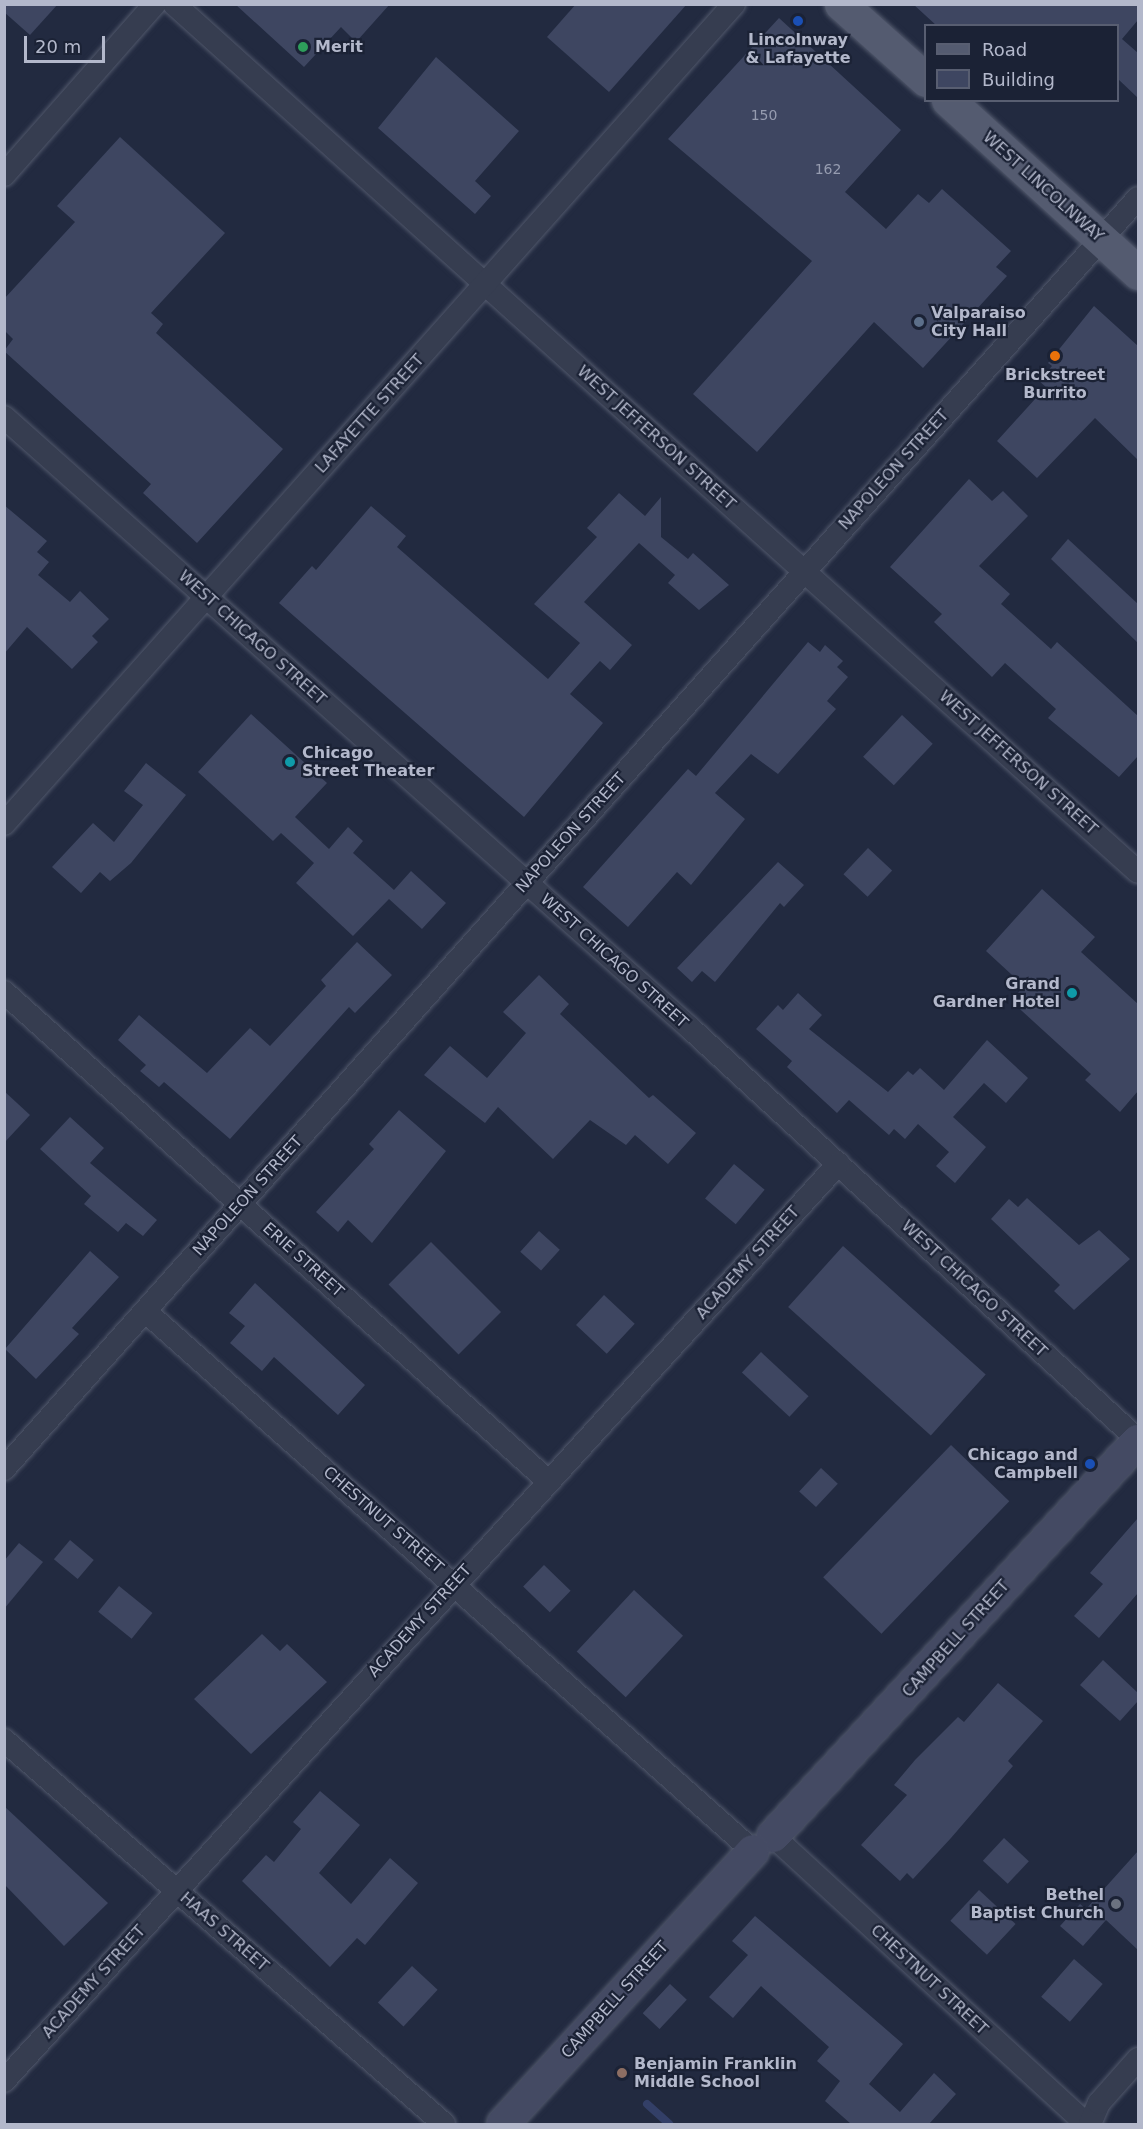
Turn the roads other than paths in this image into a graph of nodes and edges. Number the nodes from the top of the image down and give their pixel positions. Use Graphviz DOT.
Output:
graph roads {
  1 [pos="155,4"];
  2 [pos="174,4"];
  3 [pos="734,4"];
  4 [pos="841,4"];
  5 [pos="924,79"];
  6 [pos="950,102"];
  7 [pos="4,175"];
  8 [pos="1138,198"];
  9 [pos="1101,238"];
  10 [pos="1138,273"];
  11 [pos="484,285"];
  12 [pos="4,417"];
  13 [pos="804,571"];
  14 [pos="207,598"];
  15 [pos="4,824"];
  16 [pos="1138,872"];
  17 [pos="526,883"];
  18 [pos="4,992"];
  19 [pos="838,1164"];
  20 [pos="240,1204"];
  21 [pos="145,1311"];
  22 [pos="1138,1441"];
  23 [pos="4,1469"];
  24 [pos="548,1481"];
  25 [pos="454,1583"];
  26 [pos="4,1740"];
  27 [pos="763,1844"];
  28 [pos="176,1890"];
  29 [pos="1138,2059"];
  30 [pos="4,2081"];
  31 [pos="444,2124"];
  32 [pos="503,2124"];
  33 [pos="1088,2124"];
  1 -- 7 [label="street"];
  2 -- 11 [label="street, WEST JEFFERSON STREET"];
  3 -- 11 [label="street, LAFAYETTE STREET"];
  4 -- 5 [label="main road"];
  6 -- 9 [label="main road, WEST LINCOLNWAY"];
  8 -- 9 [label="street, NAPOLEON STREET"];
  9 -- 10 [label="main road, WEST LINCOLNWAY"];
  9 -- 13 [label="street, NAPOLEON STREET"];
  11 -- 13 [label="street, WEST JEFFERSON STREET"];
  11 -- 14 [label="street, LAFAYETTE STREET"];
  12 -- 14 [label="street, WEST CHICAGO STREET"];
  13 -- 16 [label="street, WEST JEFFERSON STREET"];
  13 -- 17 [label="street, NAPOLEON STREET"];
  14 -- 15 [label="street, LAFAYETTE STREET"];
  14 -- 17 [label="street, WEST CHICAGO STREET"];
  17 -- 19 [label="street, WEST CHICAGO STREET"];
  17 -- 20 [label="street, NAPOLEON STREET"];
  18 -- 20 [label="street, ERIE STREET"];
  19 -- 22 [label="street, WEST CHICAGO STREET"];
  19 -- 24 [label="street, ACADEMY STREET"];
  20 -- 21 [label="street, NAPOLEON STREET"];
  20 -- 24 [label="street, ERIE STREET"];
  21 -- 23 [label="street, NAPOLEON STREET"];
  21 -- 25 [label="street, CHESTNUT STREET"];
  22 -- 27 [label="main road, CAMPBELL STREET"];
  24 -- 25 [label="street, ACADEMY STREET"];
  25 -- 27 [label="street, CHESTNUT STREET"];
  25 -- 28 [label="street, ACADEMY STREET"];
  26 -- 28 [label="street, HAAS STREET"];
  27 -- 32 [label="main road, CAMPBELL STREET"];
  27 -- 33 [label="street, CHESTNUT STREET"];
  28 -- 30 [label="street, ACADEMY STREET"];
  28 -- 31 [label="street, HAAS STREET"];
  29 -- 33 [label="street"];
}
